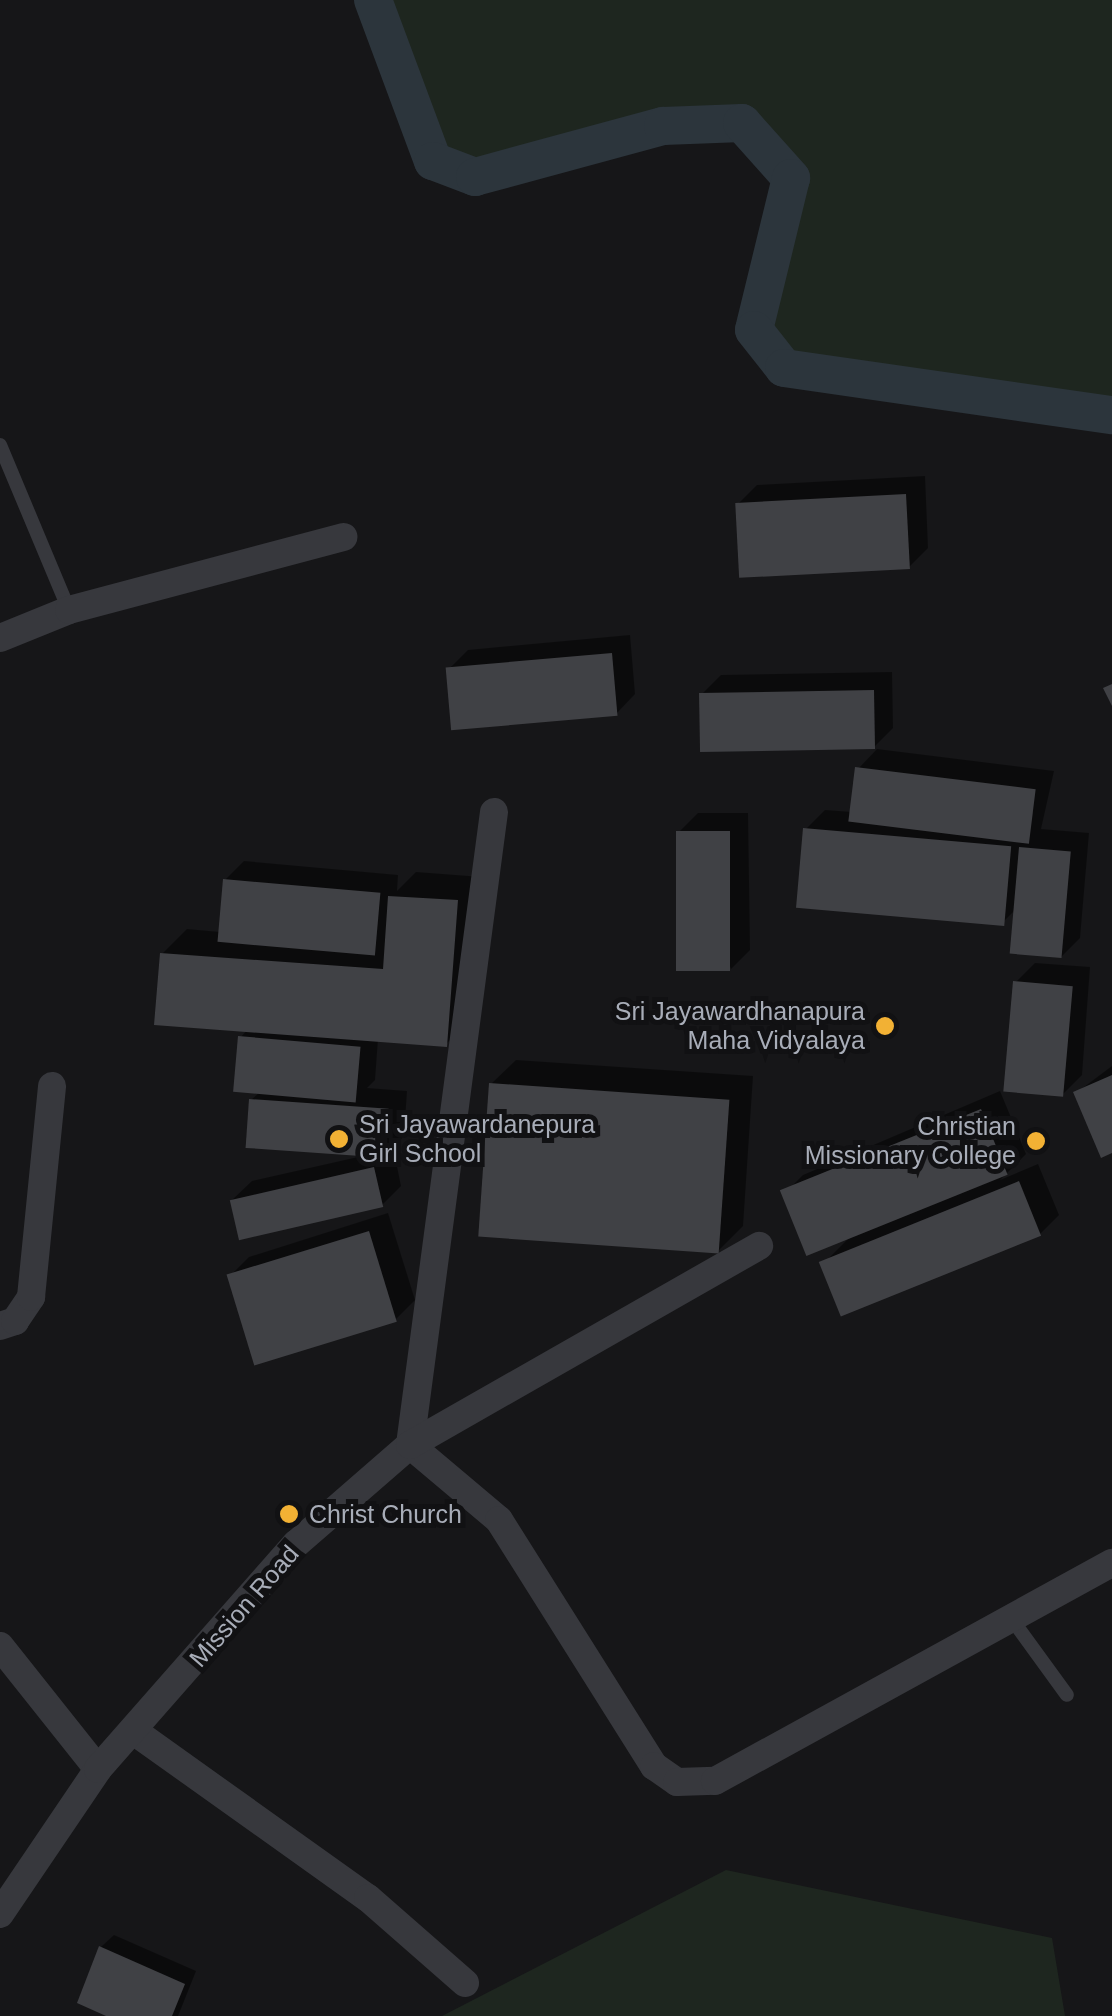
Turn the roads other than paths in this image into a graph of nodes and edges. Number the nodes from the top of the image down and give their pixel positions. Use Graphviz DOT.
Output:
graph roads {
  1 [pos="0,445"];
  2 [pos="342,537"];
  3 [pos="69,610"];
  4 [pos="0,638"];
  5 [pos="494,812"];
  6 [pos="52,1086"];
  7 [pos="758,1246"];
  8 [pos="0,1326"];
  9 [pos="410,1445"];
  10 [pos="1112,1563"];
  11 [pos="1011,1618"];
  12 [pos="0,1646"];
  13 [pos="1067,1695"];
  14 [pos="135,1732"];
  15 [pos="98,1769"];
  16 [pos="1,1912"];
  17 [pos="465,1983"];
  1 -- 3 [label="lane"];
  2 -- 3 [label="street"];
  3 -- 4 [label="street"];
  5 -- 9 [label="street"];
  6 -- 8 [label="street"];
  7 -- 9 [label="street, Mission Road"];
  9 -- 11 [label="street"];
  9 -- 14 [label="street, Mission Road"];
  10 -- 11 [label="street"];
  11 -- 13 [label="lane"];
  12 -- 15 [label="street"];
  14 -- 15 [label="street, Mission Road"];
  14 -- 17 [label="street"];
  15 -- 16 [label="street, Mission Road"];
}
